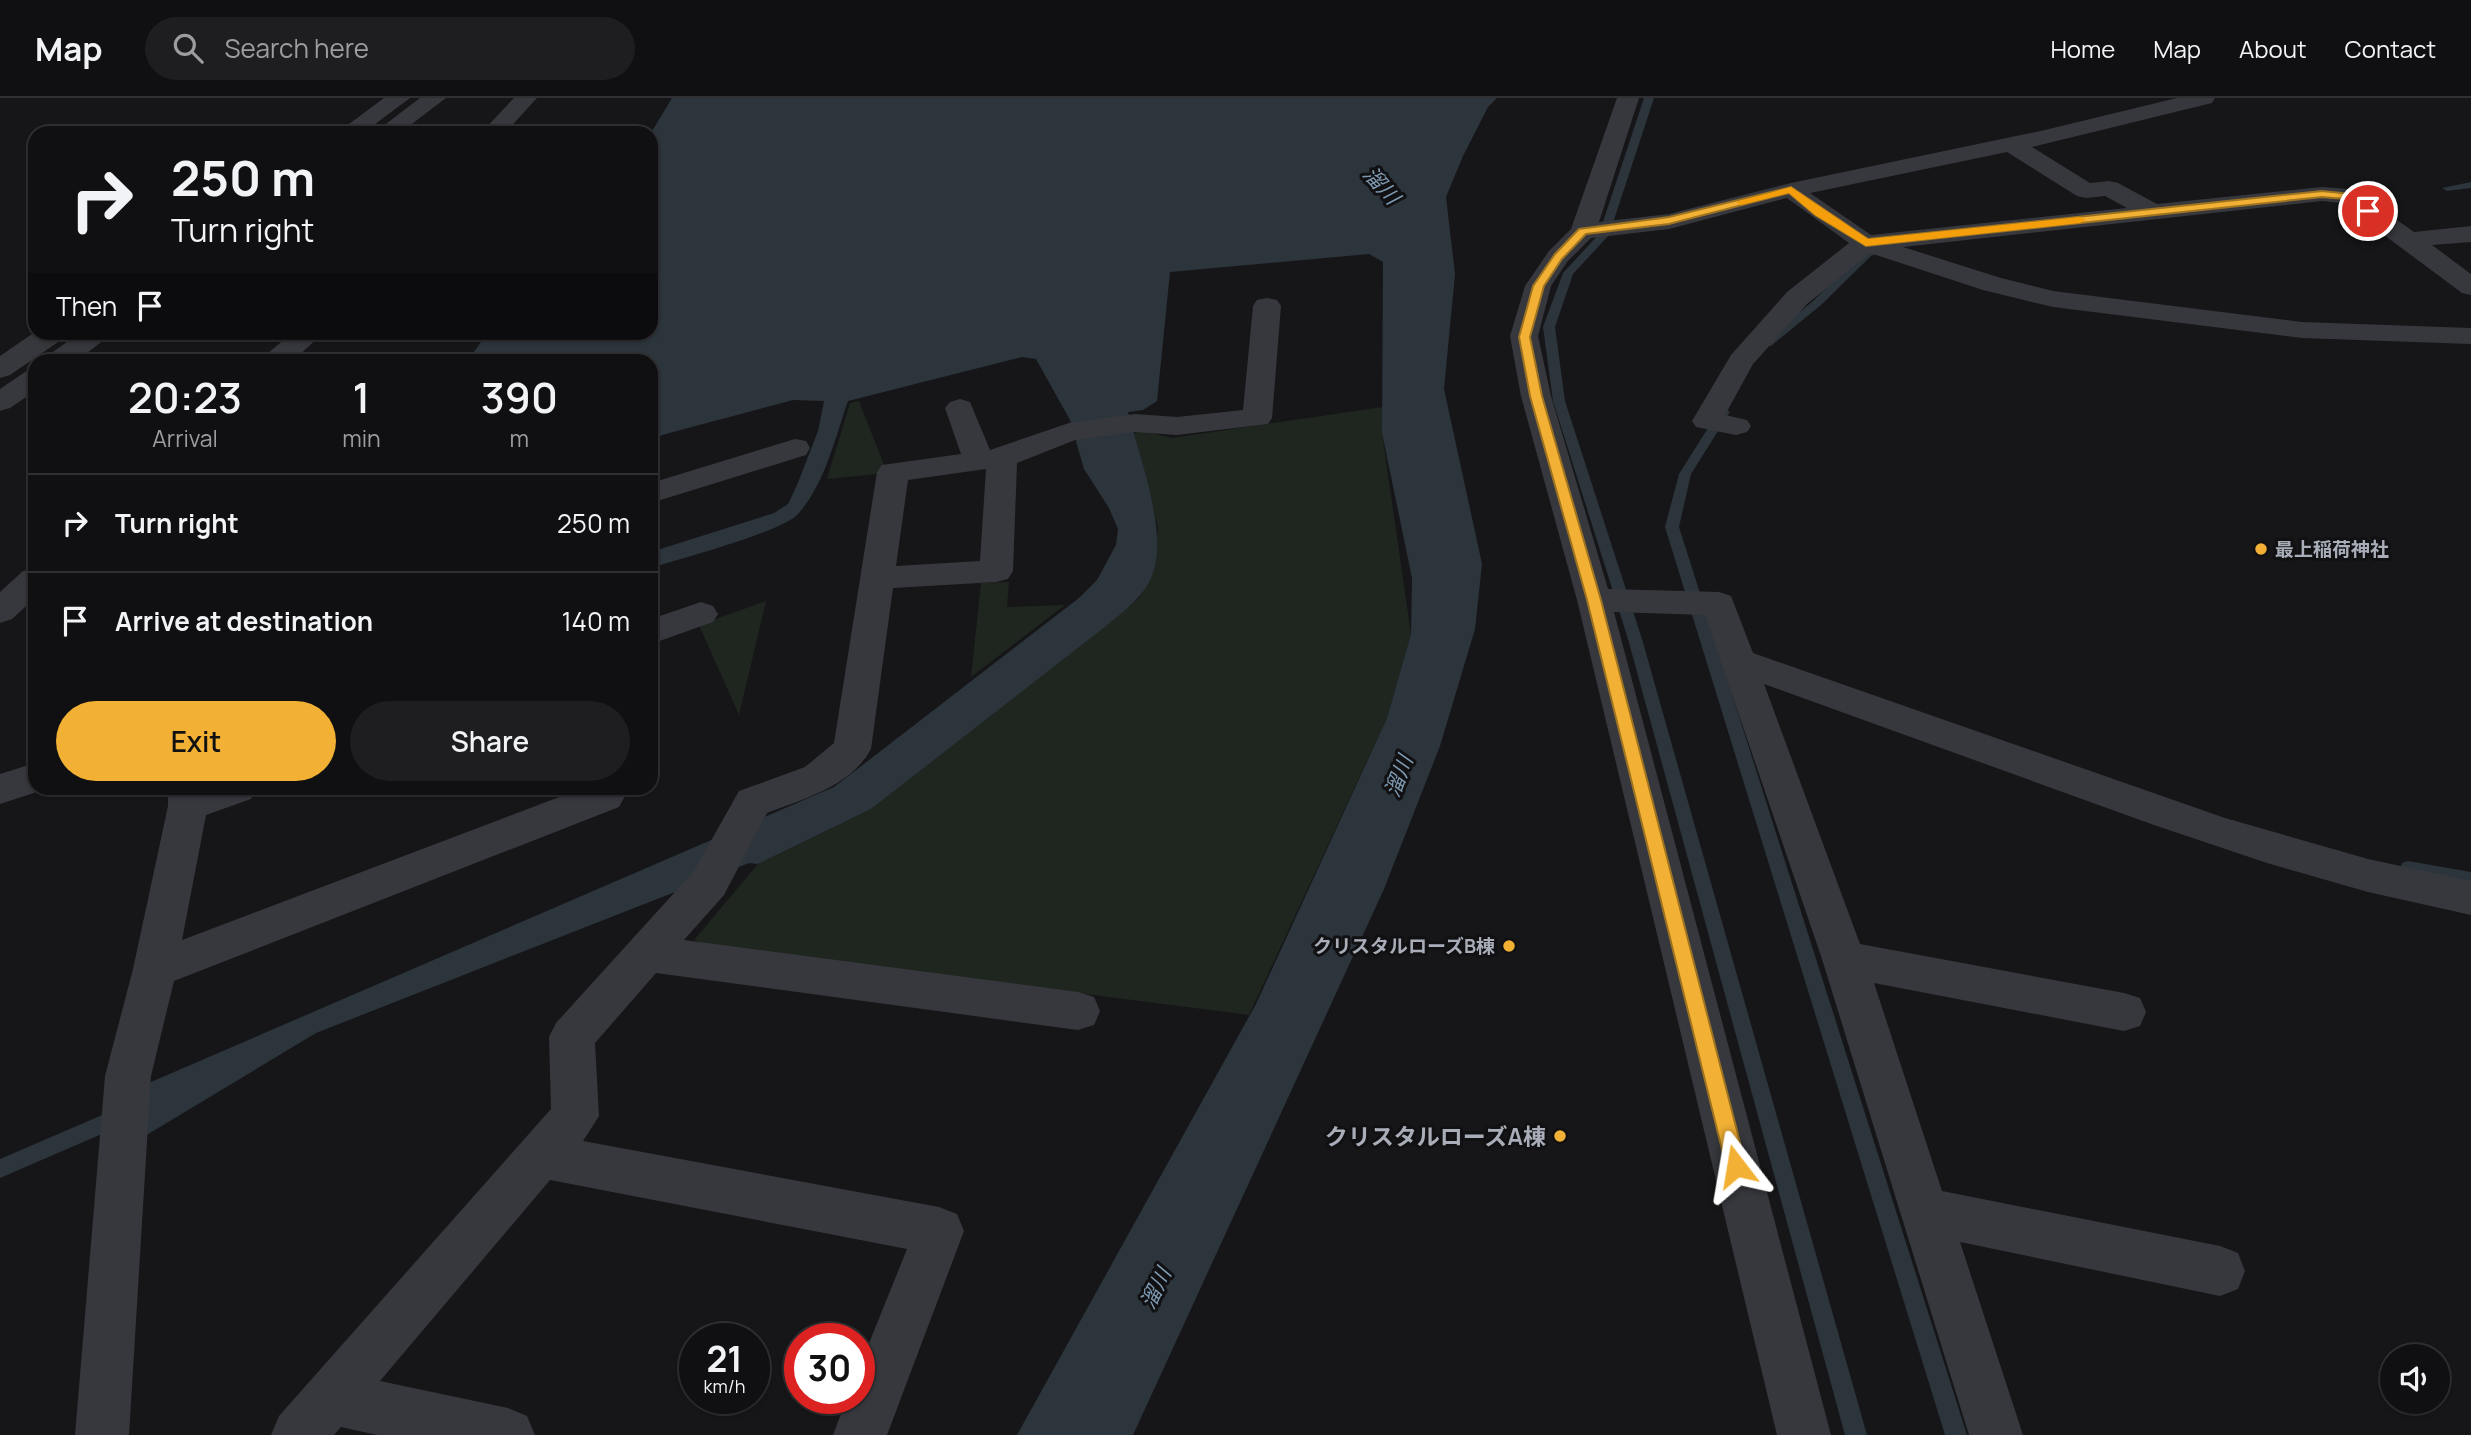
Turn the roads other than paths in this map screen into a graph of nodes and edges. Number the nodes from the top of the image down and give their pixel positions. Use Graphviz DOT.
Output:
graph roads {
  1 [pos="399,98"];
  2 [pos="435,98"];
  3 [pos="526,98"];
  4 [pos="1628,98"];
  5 [pos="2204,98"];
  6 [pos="358,126"];
  7 [pos="395,126"];
  8 [pos="499,126"];
  9 [pos="2011,144"];
  10 [pos="1791,190"];
  11 [pos="2153,212"];
  12 [pos="1583,231"];
  13 [pos="2470,235"];
  14 [pos="2409,240"];
  15 [pos="1876,246"];
  16 [pos="2471,287"];
  17 [pos="1267,306"];
  18 [pos="2471,336"];
  19 [pos="42,340"];
  20 [pos="89,340"];
  21 [pos="301,340"];
  22 [pos="69,354"];
  23 [pos="284,354"];
  24 [pos="0,369"];
  25 [pos="28,383"];
  26 [pos="0,402"];
  27 [pos="960,408"];
  28 [pos="1725,424"];
  29 [pos="795,448"];
  30 [pos="990,460"];
  31 [pos="658,491"];
  32 [pos="878,578"];
  33 [pos="28,585"];
  34 [pos="1614,601"];
  35 [pos="0,611"];
  36 [pos="701,614"];
  37 [pos="658,629"];
  38 [pos="1735,652"];
  39 [pos="28,780"];
  40 [pos="0,789"];
  41 [pos="605,795"];
  42 [pos="188,797"];
  43 [pos="2471,898"];
  44 [pos="648,954"];
  45 [pos="1844,959"];
  46 [pos="155,969"];
  47 [pos="1078,1011"];
  48 [pos="2124,1012"];
  49 [pos="541,1156"];
  50 [pos="1925,1211"];
  51 [pos="2220,1271"];
  52 [pos="314,1416"];
  53 [pos="102,1435"];
  54 [pos="508,1435"];
  55 [pos="860,1435"];
  56 [pos="1804,1435"];
  57 [pos="1996,1435"];
  1 -- 6 [label="street"];
  2 -- 7 [label="street"];
  3 -- 8 [label="street"];
  4 -- 12 [label="street"];
  5 -- 9 [label="street"];
  9 -- 10 [label="street"];
  9 -- 11 [label="street"];
  10 -- 12 [label="street"];
  10 -- 15 [label="street"];
  11 -- 14 [label="street"];
  11 -- 15 [label="street"];
  12 -- 34 [label="street"];
  13 -- 14 [label="street"];
  14 -- 16 [label="street"];
  15 -- 18 [label="street"];
  15 -- 28 [label="street"];
  17 -- 30 [label="street"];
  19 -- 24 [label="street"];
  20 -- 22 [label="street"];
  21 -- 23 [label="street"];
  25 -- 26 [label="street"];
  27 -- 30 [label="street"];
  29 -- 31 [label="street"];
  30 -- 32 [label="street"];
  30 -- 32 [label="street"];
  32 -- 44 [label="street"];
  33 -- 35 [label="street"];
  34 -- 38 [label="street"];
  34 -- 56 [label="street"];
  36 -- 37 [label="street"];
  38 -- 43 [label="street"];
  38 -- 45 [label="street"];
  39 -- 40 [label="street"];
  41 -- 46 [label="street"];
  42 -- 46 [label="street"];
  44 -- 47 [label="street"];
  44 -- 49 [label="street"];
  45 -- 48 [label="street"];
  45 -- 50 [label="street"];
  46 -- 53 [label="street"];
  49 -- 52 [label="street"];
  49 -- 55 [label="street"];
  50 -- 51 [label="street"];
  50 -- 57 [label="street"];
  52 -- 54 [label="street"];
}
